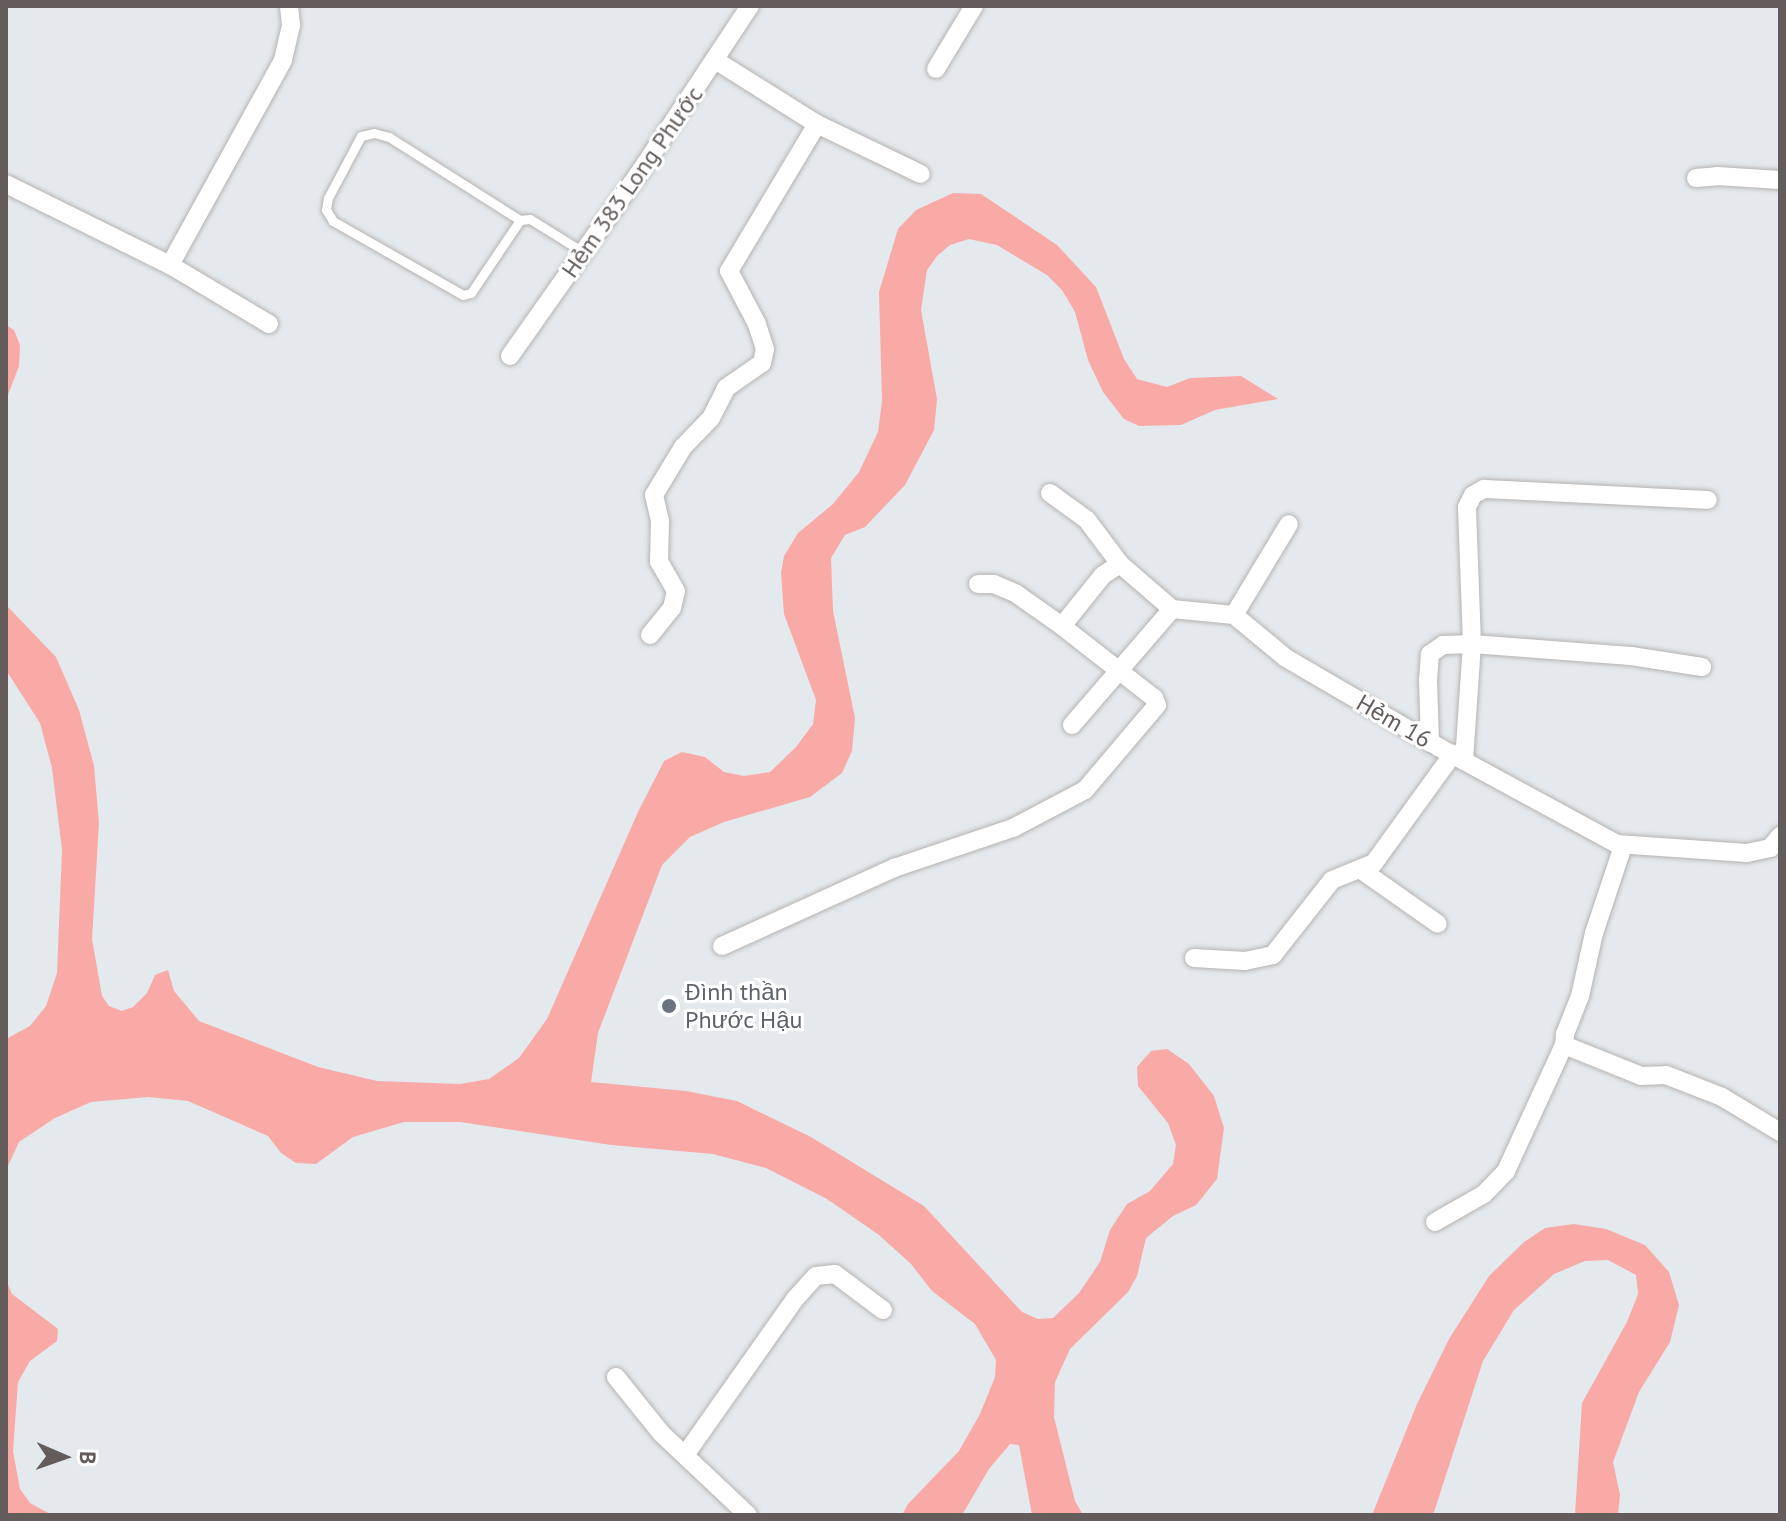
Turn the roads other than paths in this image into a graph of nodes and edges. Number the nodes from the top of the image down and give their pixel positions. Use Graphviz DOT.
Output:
graph roads {
  1 [pos="289,6"];
  2 [pos="750,6"];
  3 [pos="974,6"];
  4 [pos="715,60"];
  5 [pos="936,69"];
  6 [pos="817,124"];
  7 [pos="921,174"];
  8 [pos="1696,178"];
  9 [pos="1780,180"];
  10 [pos="6,184"];
  11 [pos="520,220"];
  12 [pos="583,252"];
  13 [pos="170,265"];
  14 [pos="269,324"];
  15 [pos="510,356"];
  16 [pos="1050,493"];
  17 [pos="1708,500"];
  18 [pos="1289,524"];
  19 [pos="1120,564"];
  20 [pos="978,584"];
  21 [pos="1172,609"];
  22 [pos="1234,615"];
  23 [pos="1062,626"];
  24 [pos="650,635"];
  25 [pos="1472,644"];
  26 [pos="1702,667"];
  27 [pos="1119,671"];
  28 [pos="1072,725"];
  29 [pos="1430,743"];
  30 [pos="1458,758"];
  31 [pos="1780,836"];
  32 [pos="1623,846"];
  33 [pos="1360,869"];
  34 [pos="1438,924"];
  35 [pos="722,946"];
  36 [pos="1194,958"];
  37 [pos="1564,1045"];
  38 [pos="1780,1132"];
  39 [pos="1435,1222"];
  40 [pos="883,1310"];
  41 [pos="616,1377"];
  42 [pos="685,1455"];
  43 [pos="748,1515"];
  1 -- 13 [label="street"];
  2 -- 4 [label="street, Hẻm 383 Long Phước"];
  3 -- 5 [label="street"];
  4 -- 6 [label="street"];
  4 -- 12 [label="street, Hẻm 383 Long Phước"];
  6 -- 7 [label="street"];
  6 -- 24 [label="street"];
  8 -- 9 [label="street"];
  10 -- 13 [label="street"];
  11 -- 11 [label="lane"];
  11 -- 12 [label="lane"];
  12 -- 15 [label="street, Hẻm 383 Long Phước"];
  13 -- 14 [label="street"];
  16 -- 19 [label="street"];
  17 -- 25 [label="street"];
  18 -- 22 [label="street"];
  19 -- 21 [label="street"];
  19 -- 23 [label="street"];
  20 -- 23 [label="street"];
  21 -- 22 [label="street"];
  21 -- 27 [label="street"];
  22 -- 29 [label="street, Hẻm 16"];
  23 -- 27 [label="street"];
  25 -- 26 [label="street"];
  25 -- 29 [label="street"];
  25 -- 30 [label="street"];
  27 -- 28 [label="street"];
  27 -- 35 [label="street"];
  29 -- 30 [label="street, Hẻm 16"];
  30 -- 32 [label="street, Hẻm 16"];
  30 -- 33 [label="street"];
  31 -- 32 [label="street, Hẻm 16"];
  32 -- 37 [label="street"];
  33 -- 34 [label="street"];
  33 -- 36 [label="street"];
  37 -- 38 [label="street"];
  37 -- 39 [label="street"];
  40 -- 42 [label="street"];
  41 -- 42 [label="street"];
  42 -- 43 [label="street"];
}
